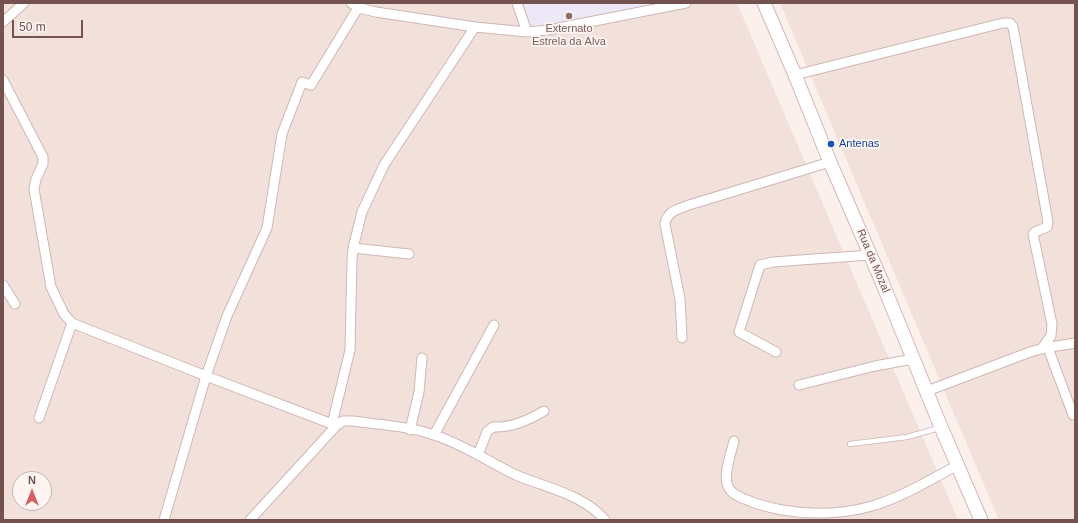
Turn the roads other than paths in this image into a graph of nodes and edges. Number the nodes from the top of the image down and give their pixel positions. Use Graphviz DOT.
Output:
graph roads {
  1 [pos="24,3"];
  2 [pos="517,3"];
  3 [pos="686,3"];
  4 [pos="764,3"];
  5 [pos="357,5"];
  6 [pos="15,7"];
  7 [pos="3,22"];
  8 [pos="475,27"];
  9 [pos="527,32"];
  10 [pos="795,75"];
  11 [pos="3,80"];
  12 [pos="830,162"];
  13 [pos="353,248"];
  14 [pos="409,254"];
  15 [pos="870,255"];
  16 [pos="3,285"];
  17 [pos="15,304"];
  18 [pos="72,323"];
  19 [pos="494,325"];
  20 [pos="682,338"];
  21 [pos="1075,344"];
  22 [pos="1045,348"];
  23 [pos="776,352"];
  24 [pos="422,358"];
  25 [pos="913,359"];
  26 [pos="206,376"];
  27 [pos="799,384"];
  28 [pos="927,391"];
  29 [pos="544,411"];
  30 [pos="1073,415"];
  31 [pos="38,418"];
  32 [pos="335,424"];
  33 [pos="941,427"];
  34 [pos="410,430"];
  35 [pos="434,434"];
  36 [pos="734,441"];
  37 [pos="850,444"];
  38 [pos="478,455"];
  39 [pos="958,465"];
  40 [pos="164,520"];
  41 [pos="250,520"];
  42 [pos="605,520"];
  43 [pos="981,520"];
  1 -- 6 [label="street"];
  2 -- 9 [label="street"];
  3 -- 9 [label="street"];
  4 -- 10 [label="main road, Rua da Mozal"];
  5 -- 8 [label="street"];
  5 -- 26 [label="street"];
  6 -- 7 [label="street"];
  8 -- 9 [label="street"];
  8 -- 13 [label="street"];
  10 -- 12 [label="main road, Rua da Mozal"];
  10 -- 22 [label="street"];
  11 -- 18 [label="street"];
  12 -- 15 [label="main road, Rua da Mozal"];
  12 -- 20 [label="street"];
  13 -- 14 [label="street"];
  13 -- 32 [label="street"];
  15 -- 23 [label="street"];
  15 -- 25 [label="main road, Rua da Mozal"];
  16 -- 17 [label="street"];
  18 -- 26 [label="street"];
  18 -- 31 [label="street"];
  19 -- 35 [label="street"];
  21 -- 22 [label="street"];
  22 -- 28 [label="street"];
  22 -- 30 [label="street"];
  24 -- 34 [label="street"];
  25 -- 27 [label="street"];
  25 -- 28 [label="main road, Rua da Mozal"];
  26 -- 32 [label="street"];
  26 -- 40 [label="street"];
  28 -- 33 [label="main road, Rua da Mozal"];
  29 -- 38 [label="street"];
  32 -- 34 [label="street"];
  32 -- 41 [label="street"];
  33 -- 37 [label="lane"];
  33 -- 39 [label="main road, Rua da Mozal"];
  34 -- 35 [label="street"];
  35 -- 38 [label="street"];
  36 -- 39 [label="street"];
  38 -- 42 [label="street"];
  39 -- 43 [label="main road, Rua da Mozal"];
}
